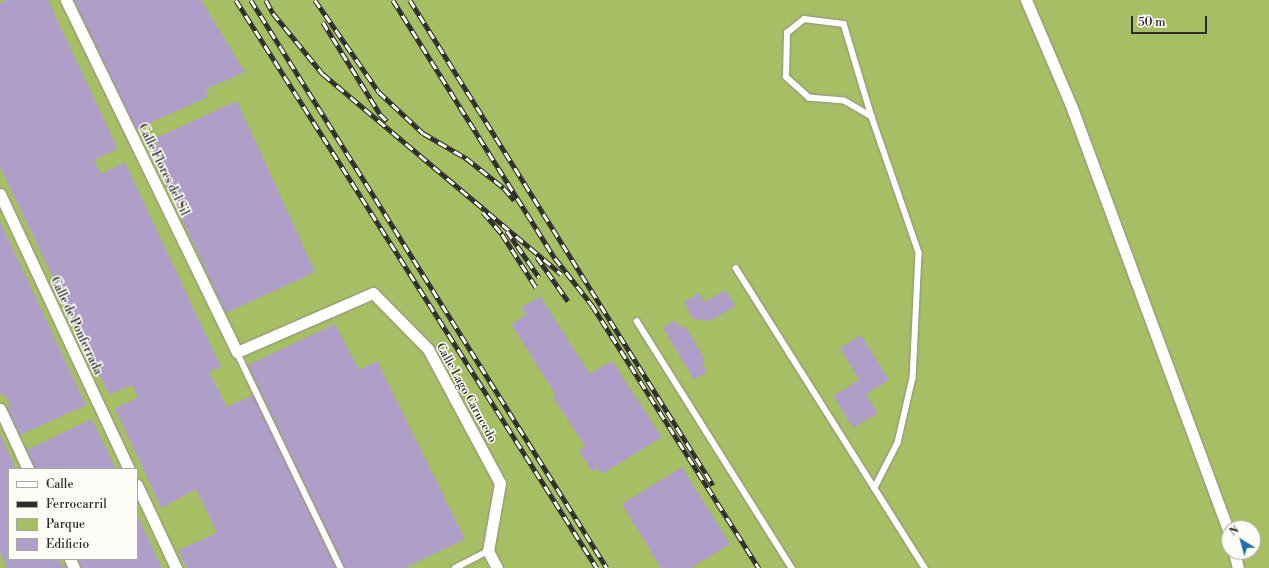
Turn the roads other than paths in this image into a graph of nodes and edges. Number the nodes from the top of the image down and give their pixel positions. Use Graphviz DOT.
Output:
graph roads {
  1 [pos="66,0"];
  2 [pos="1026,0"];
  3 [pos="872,117"];
  4 [pos="0,194"];
  5 [pos="736,268"];
  6 [pos="637,321"];
  7 [pos="237,352"];
  8 [pos="0,409"];
  9 [pos="28,468"];
  10 [pos="129,468"];
  11 [pos="138,487"];
  12 [pos="874,488"];
  13 [pos="1224,520"];
  14 [pos="488,551"];
  15 [pos="176,568"];
  16 [pos="341,568"];
  17 [pos="455,568"];
  18 [pos="497,568"];
  19 [pos="792,568"];
  20 [pos="925,568"];
  1 -- 7 [label="street, Calle Flores del Sil"];
  2 -- 13 [label="street"];
  3 -- 3 [label="lane"];
  3 -- 12 [label="lane"];
  4 -- 10 [label="street, Calle de Ponferrada"];
  5 -- 12 [label="lane"];
  6 -- 19 [label="lane"];
  7 -- 14 [label="street, Calle Lago Carucedo"];
  7 -- 16 [label="lane"];
  8 -- 9 [label="street"];
  11 -- 15 [label="street"];
  12 -- 20 [label="lane"];
  14 -- 17 [label="lane"];
  14 -- 18 [label="street"];
}
